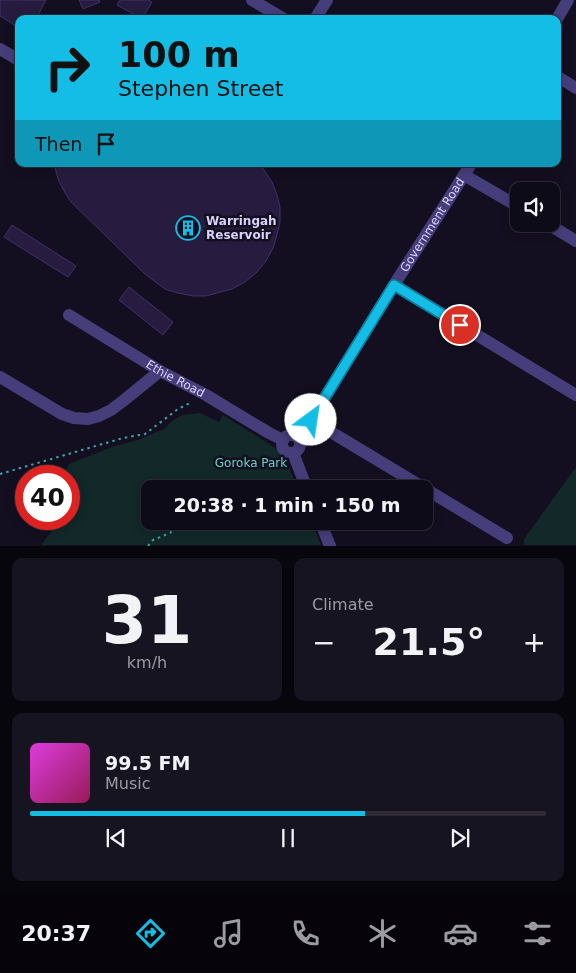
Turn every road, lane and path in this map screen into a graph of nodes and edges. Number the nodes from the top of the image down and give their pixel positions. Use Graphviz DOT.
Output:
graph roads {
  1 [pos="252,0"];
  2 [pos="326,0"];
  3 [pos="568,0"];
  4 [pos="277,15"];
  5 [pos="317,15"];
  6 [pos="559,15"];
  7 [pos="0,49"];
  8 [pos="15,58"];
  9 [pos="561,79"];
  10 [pos="576,88"];
  11 [pos="468,169"];
  12 [pos="510,200"];
  13 [pos="560,231"];
  14 [pos="576,241"];
  15 [pos="394,285"];
  16 [pos="69,315"];
  17 [pos="160,371"];
  18 [pos="0,377"];
  19 [pos="206,395"];
  20 [pos="576,395"];
  21 [pos="311,420"];
  22 [pos="298,438"];
  23 [pos="283,440"];
  24 [pos="293,453"];
  25 [pos="0,474"];
  26 [pos="304,480"];
  27 [pos="173,530"];
  28 [pos="324,530"];
  29 [pos="507,538"];
  30 [pos="148,546"];
  31 [pos="330,546"];
  1 -- 4 [label="street"];
  2 -- 5 [label="street"];
  3 -- 6 [label="street"];
  7 -- 8 [label="street"];
  9 -- 10 [label="street"];
  11 -- 12 [label="street"];
  11 -- 15 [label="street, Government Road"];
  13 -- 14 [label="street"];
  15 -- 20 [label="street"];
  15 -- 21 [label="street, Government Road"];
  16 -- 17 [label="street, Ethie Road"];
  17 -- 18 [label="street"];
  17 -- 19 [label="street, Ethie Road"];
  19 -- 23 [label="street, Ethie Road"];
  19 -- 25 [label="path"];
  21 -- 22 [label="street, Government Road"];
  21 -- 29 [label="street"];
  22 -- 23 [label="street"];
  22 -- 24 [label="street"];
  23 -- 24 [label="street"];
  24 -- 26 [label="street"];
  27 -- 30 [label="path"];
  28 -- 31 [label="street"];
}
